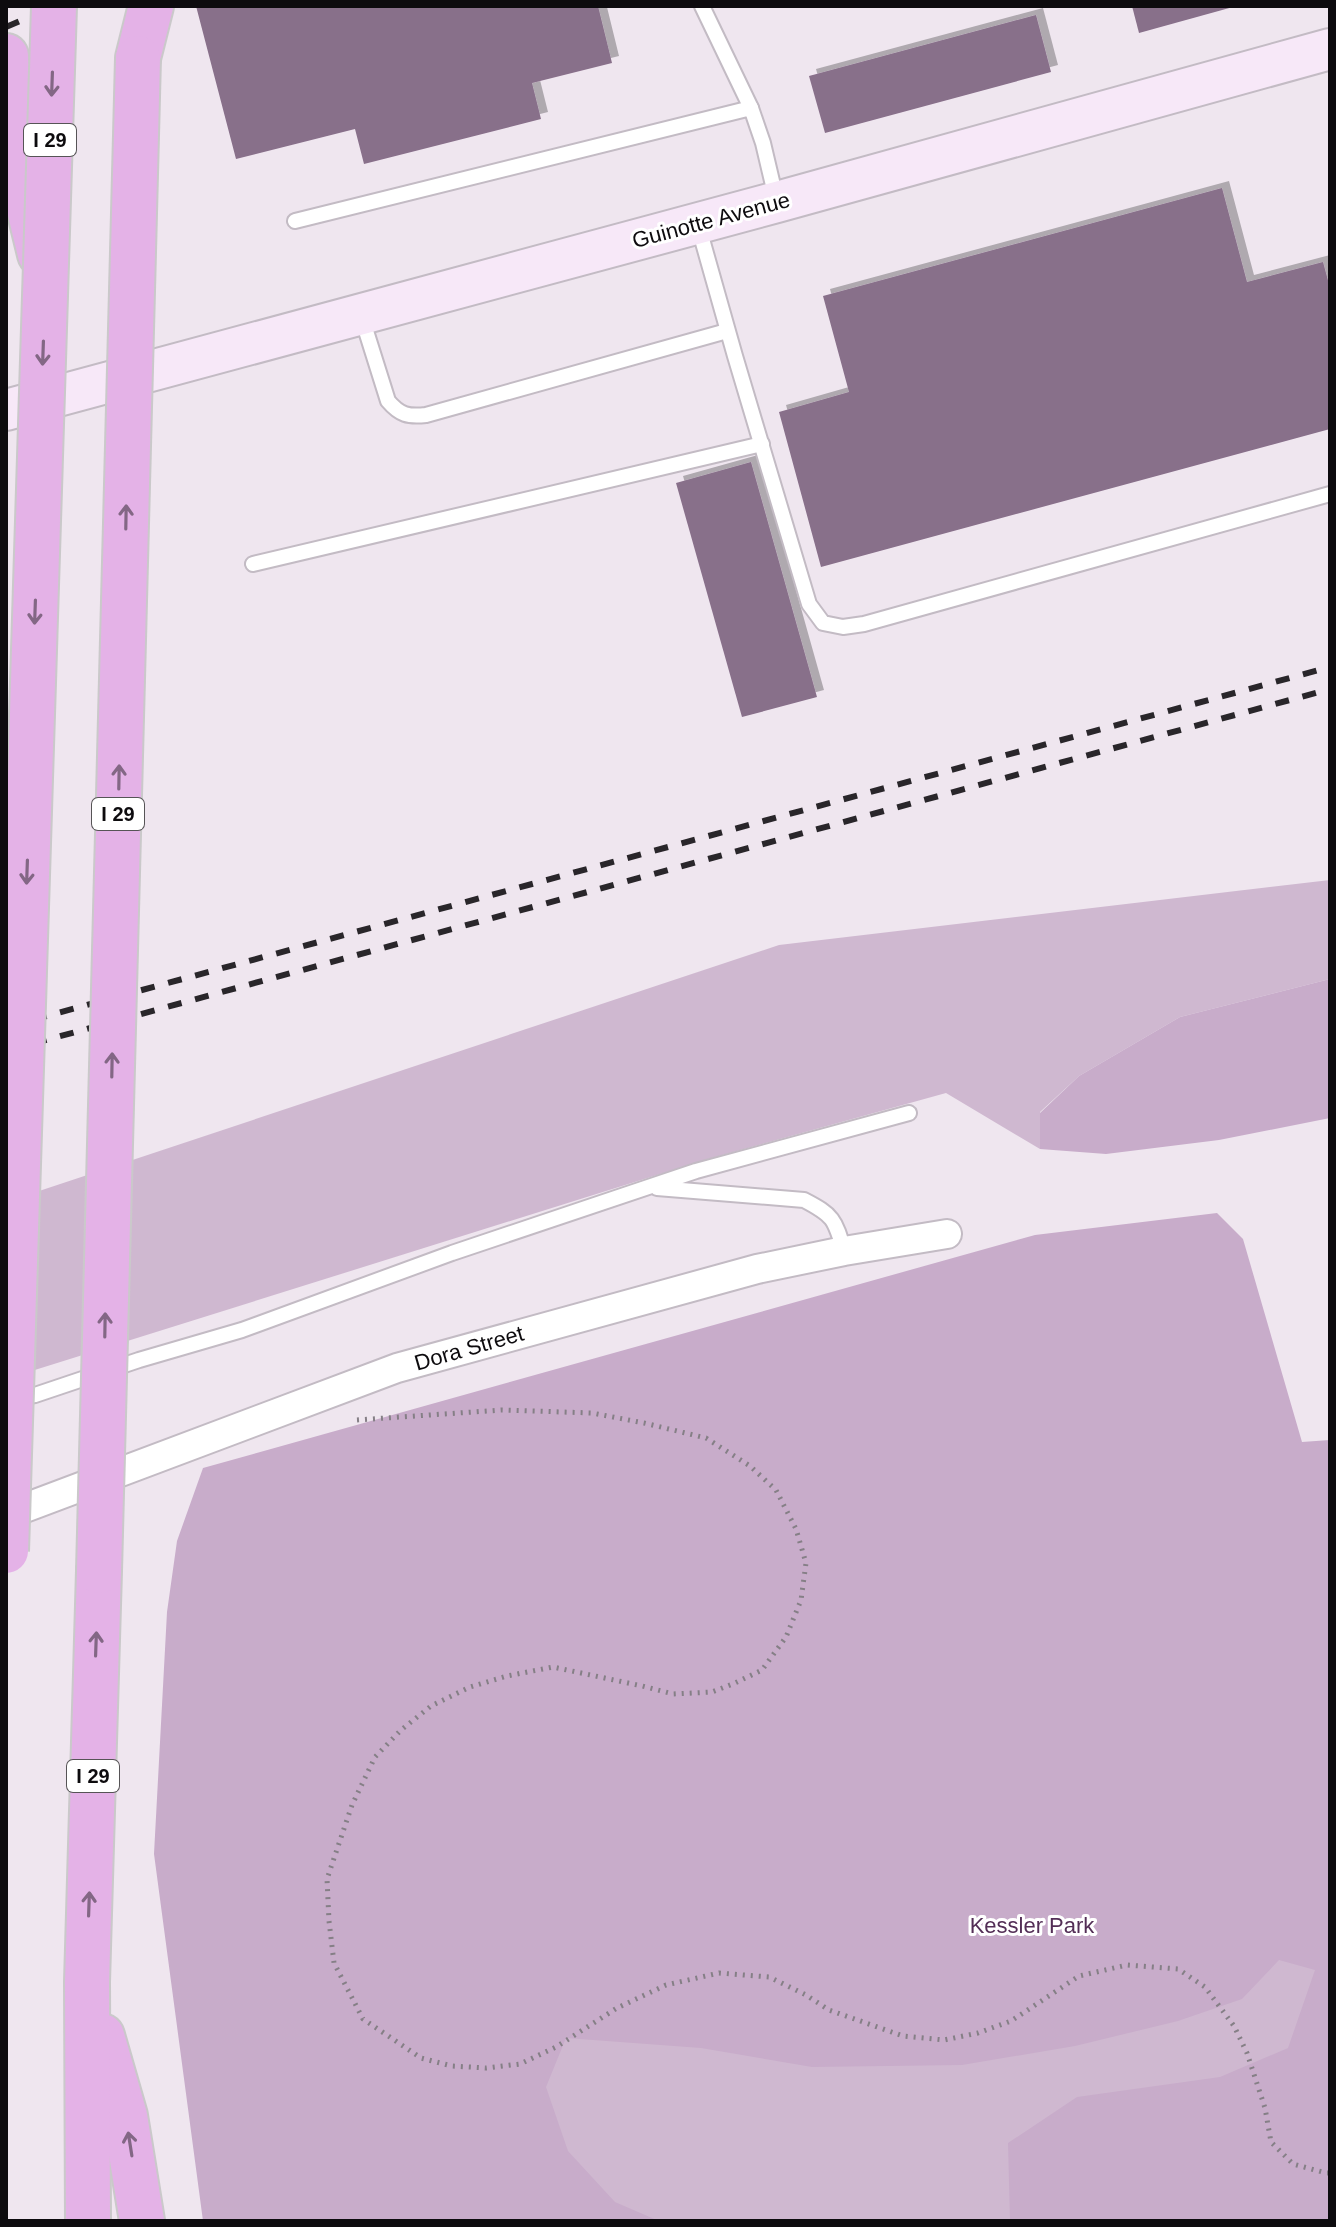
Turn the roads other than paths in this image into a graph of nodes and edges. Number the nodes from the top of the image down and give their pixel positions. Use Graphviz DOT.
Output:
graph roads {
  1 [pos="54,6"];
  2 [pos="139,6"];
  3 [pos="151,6"];
  4 [pos="702,6"];
  5 [pos="1330,49"];
  6 [pos="6,56"];
  7 [pos="138,58"];
  8 [pos="751,108"];
  9 [pos="777,202"];
  10 [pos="295,221"];
  11 [pos="698,223"];
  12 [pos="45,275"];
  13 [pos="361,315"];
  14 [pos="727,331"];
  15 [pos="6,410"];
  16 [pos="762,444"];
  17 [pos="1330,494"];
  18 [pos="253,564"];
  19 [pos="909,1113"];
  20 [pos="649,1188"];
  21 [pos="947,1234"];
  22 [pos="844,1251"];
  23 [pos="6,1400"];
  24 [pos="6,1515"];
  25 [pos="6,1551"];
  26 [pos="87,1982"];
  27 [pos="88,2221"];
  28 [pos="142,2221"];
  1 -- 12 [label="highway, I 29, one-way, bridge"];
  2 -- 7 [label="highway, I 29"];
  3 -- 7 [label="highway"];
  4 -- 8 [label="lane"];
  5 -- 9 [label="street, Guinotte Avenue"];
  6 -- 12 [label="highway, bridge"];
  26 -- 7 [label="highway, I 29, one-way, bridge"];
  8 -- 9 [label="lane"];
  8 -- 10 [label="lane"];
  9 -- 11 [label="street, Guinotte Avenue"];
  11 -- 13 [label="street, Guinotte Avenue"];
  11 -- 14 [label="lane"];
  12 -- 25 [label="highway, I 29, one-way, bridge"];
  13 -- 14 [label="lane"];
  13 -- 15 [label="street, Guinotte Avenue"];
  14 -- 16 [label="lane"];
  16 -- 17 [label="lane"];
  16 -- 18 [label="lane"];
  19 -- 20 [label="lane"];
  20 -- 22 [label="lane"];
  20 -- 23 [label="lane"];
  21 -- 22 [label="street, Dora Street"];
  22 -- 24 [label="street, Dora Street"];
  26 -- 27 [label="highway, I 29"];
  28 -- 26 [label="highway, one-way"];
}
